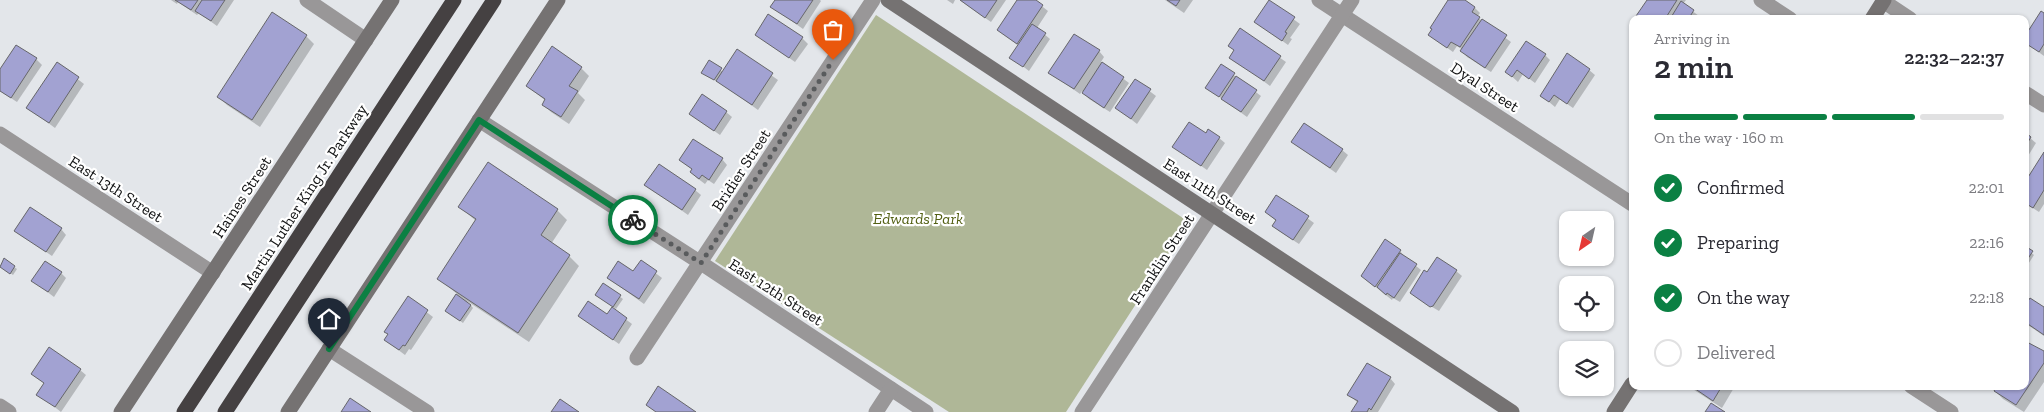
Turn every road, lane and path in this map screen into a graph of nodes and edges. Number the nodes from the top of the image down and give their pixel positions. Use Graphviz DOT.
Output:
graph roads {
  1 [pos="307,0"];
  2 [pos="392,0"];
  3 [pos="454,0"];
  4 [pos="494,0"];
  5 [pos="558,0"];
  6 [pos="873,0"];
  7 [pos="888,0"];
  8 [pos="1319,0"];
  9 [pos="1352,0"];
  10 [pos="1761,0"];
  11 [pos="1883,1"];
  12 [pos="1342,15"];
  13 [pos="1784,15"];
  14 [pos="1874,15"];
  15 [pos="1904,15"];
  16 [pos="366,40"];
  17 [pos="2029,95"];
  18 [pos="2044,105"];
  19 [pos="479,120"];
  20 [pos="0,134"];
  21 [pos="1629,202"];
  22 [pos="1212,214"];
  23 [pos="701,263"];
  24 [pos="213,273"];
  25 [pos="329,349"];
  26 [pos="637,358"];
  27 [pos="891,389"];
  28 [pos="1629,389"];
  29 [pos="1917,390"];
  30 [pos="0,406"];
  31 [pos="9,412"];
  32 [pos="121,412"];
  33 [pos="184,412"];
  34 [pos="225,412"];
  35 [pos="288,412"];
  36 [pos="427,412"];
  37 [pos="876,412"];
  38 [pos="926,412"];
  39 [pos="1082,412"];
  40 [pos="1512,412"];
  41 [pos="1614,412"];
  42 [pos="1951,412"];
  1 -- 16 [label="street"];
  2 -- 16 [label="street, Haines Street"];
  3 -- 33 [label="highway, Martin Luther King Jr. Parkway"];
  4 -- 34 [label="highway"];
  5 -- 19 [label="street"];
  6 -- 23 [label="street, Bridier Street"];
  7 -- 22 [label="street, East 11th Street"];
  8 -- 12 [label="street, Dyal Street"];
  9 -- 12 [label="street, Franklin Street"];
  10 -- 13 [label="street"];
  11 -- 14 [label="street"];
  11 -- 15 [label="street"];
  12 -- 21 [label="street, Dyal Street"];
  12 -- 22 [label="street, Franklin Street"];
  16 -- 24 [label="street, Haines Street"];
  17 -- 18 [label="street"];
  19 -- 23 [label="street, East 12th Street"];
  19 -- 25 [label="street"];
  20 -- 24 [label="street, East 13th Street"];
  22 -- 39 [label="street, Franklin Street"];
  22 -- 40 [label="street, East 11th Street"];
  23 -- 26 [label="street, Bridier Street"];
  23 -- 27 [label="street, East 12th Street"];
  24 -- 32 [label="street, Haines Street"];
  25 -- 35 [label="street"];
  25 -- 36 [label="street"];
  27 -- 37 [label="street"];
  27 -- 38 [label="street, East 12th Street"];
  28 -- 41 [label="street"];
  29 -- 42 [label="street"];
  30 -- 31 [label="street"];
}
